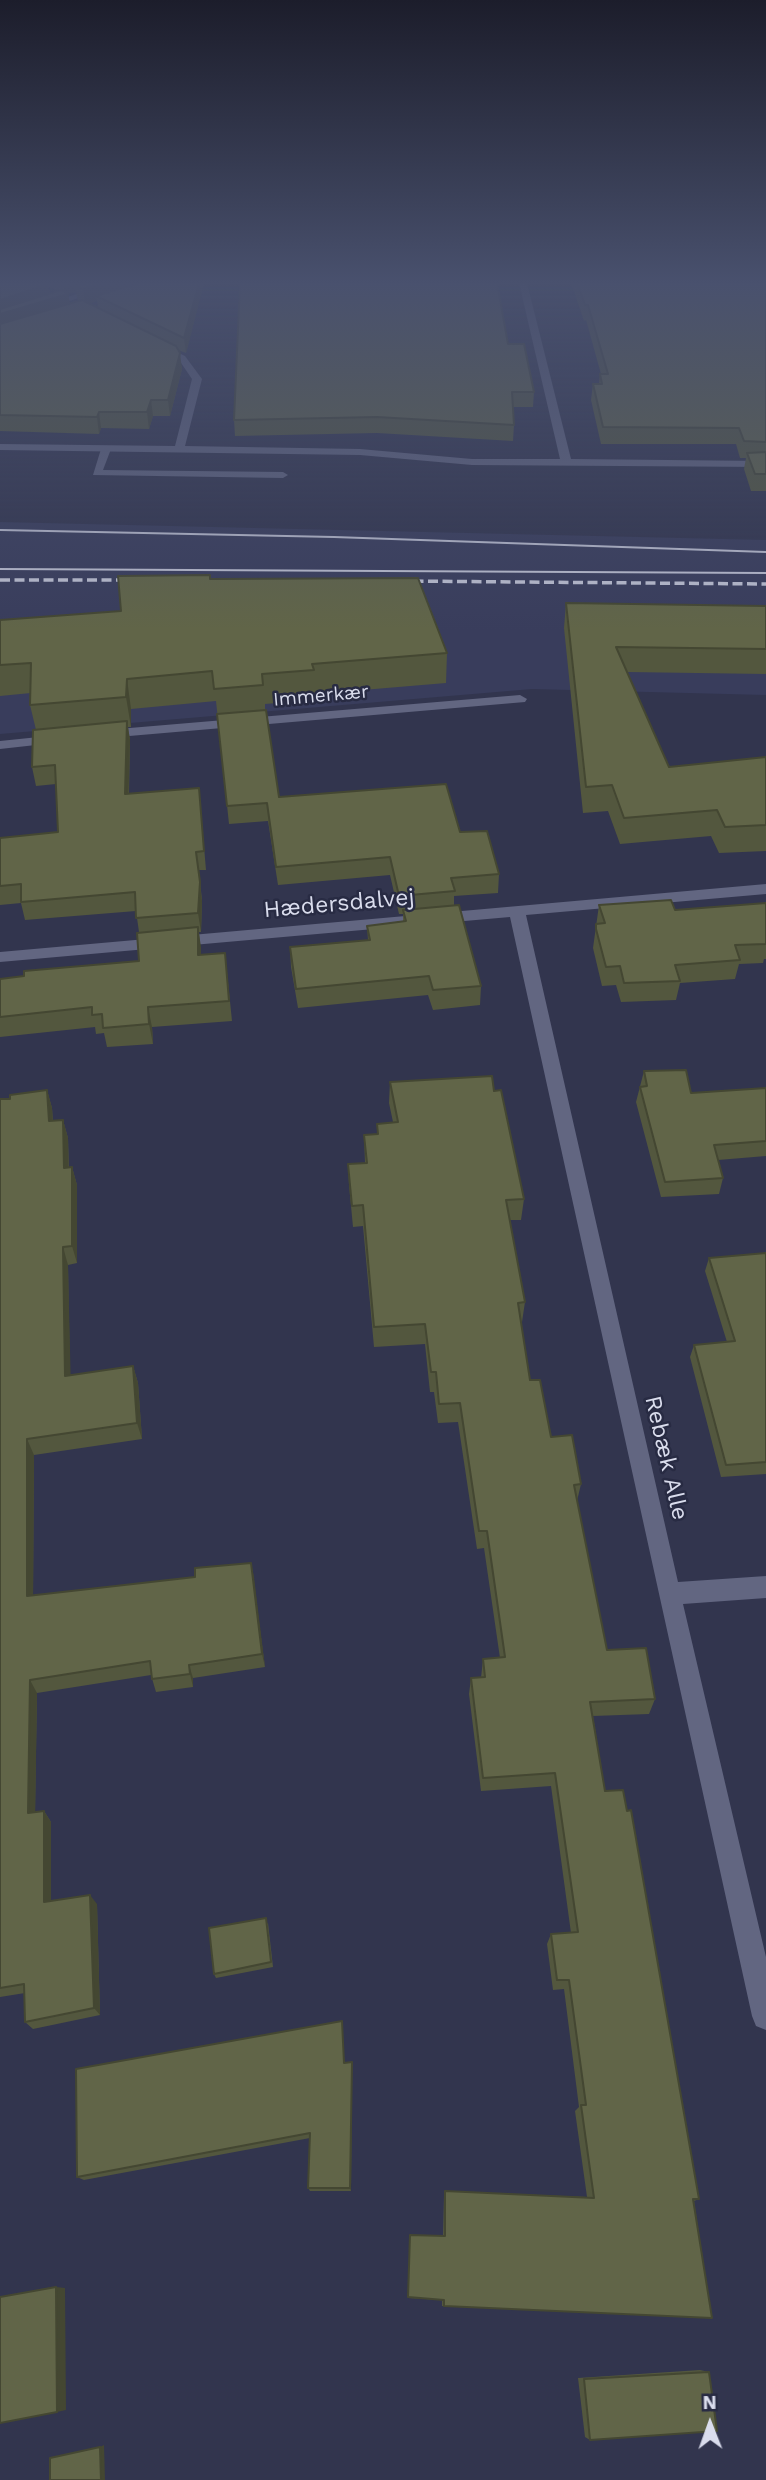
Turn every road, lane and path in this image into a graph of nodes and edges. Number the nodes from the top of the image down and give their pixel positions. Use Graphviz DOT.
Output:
graph roads {
  1 [pos="192,399"];
  2 [pos="551,399"];
  3 [pos="0,447"];
  4 [pos="106,449"];
  5 [pos="179,450"];
  6 [pos="566,463"];
  7 [pos="766,464"];
  8 [pos="283,475"];
  9 [pos="520,699"];
  10 [pos="0,745"];
  11 [pos="766,889"];
  12 [pos="517,911"];
  13 [pos="0,957"];
  14 [pos="766,1587"];
  15 [pos="669,1594"];
  16 [pos="766,2016"];
  1 -- 5 [label="street"];
  2 -- 6 [label="street"];
  3 -- 4 [label="street"];
  4 -- 5 [label="street"];
  4 -- 8 [label="lane"];
  5 -- 6 [label="street"];
  6 -- 7 [label="street"];
  9 -- 10 [label="street, Immerkær"];
  11 -- 12 [label="street, Hædersdalvej"];
  12 -- 13 [label="street, Hædersdalvej"];
  12 -- 15 [label="street, Rebæk Alle"];
  14 -- 15 [label="street"];
  15 -- 16 [label="street, Rebæk Alle"];
}
